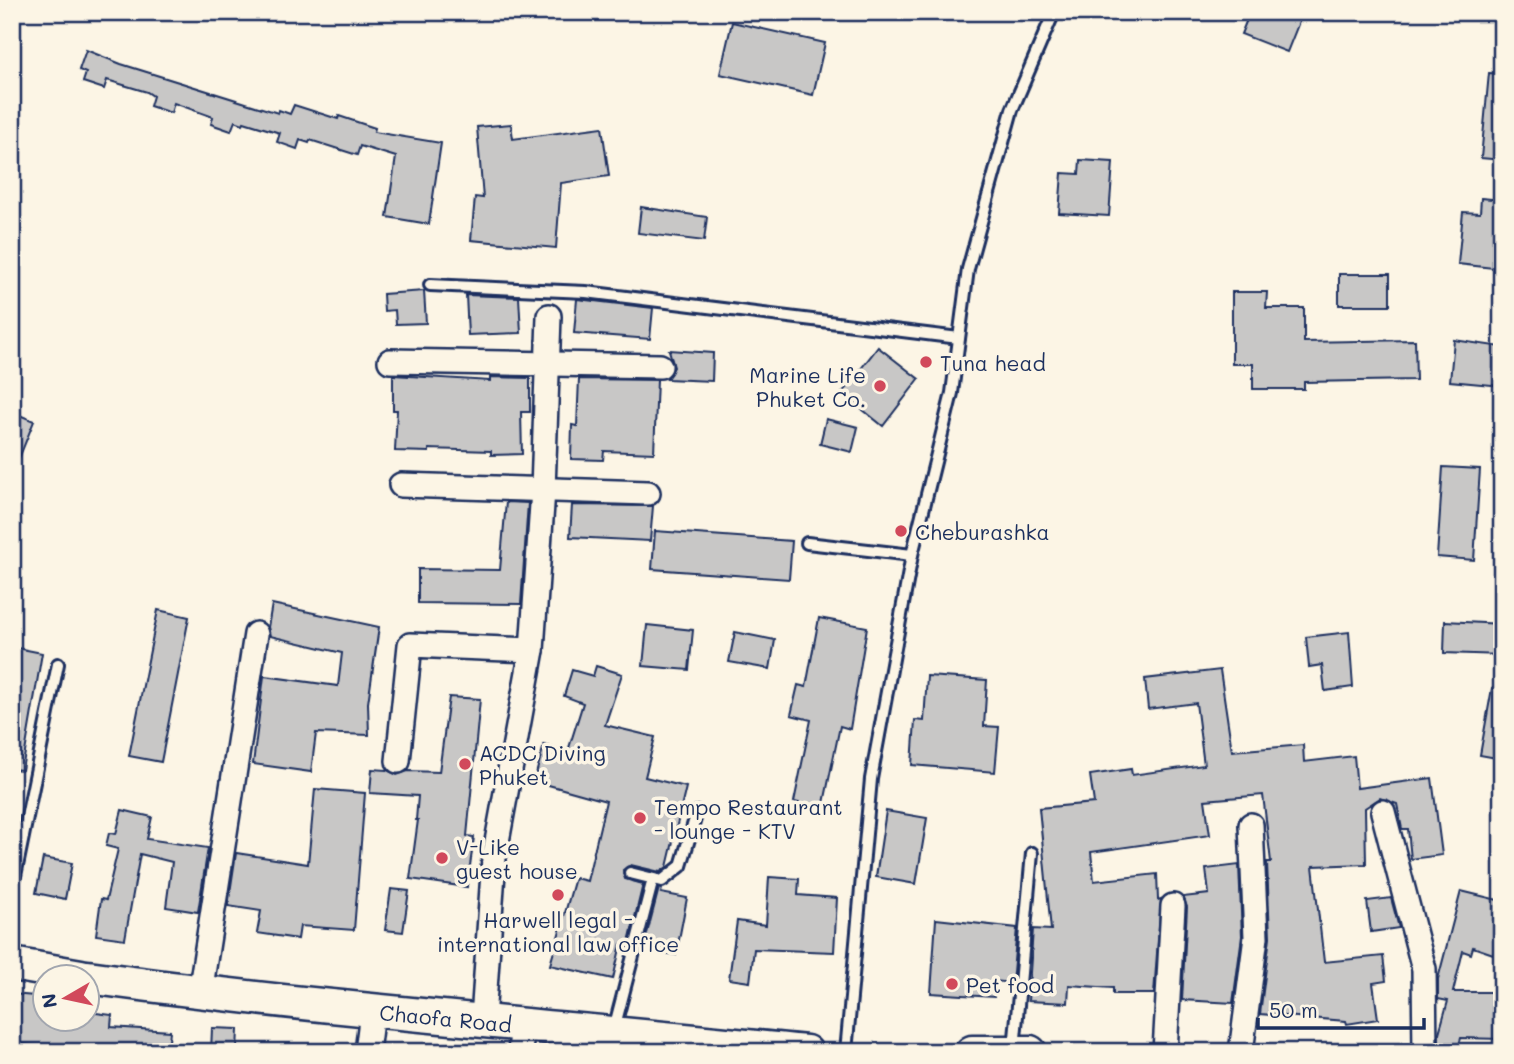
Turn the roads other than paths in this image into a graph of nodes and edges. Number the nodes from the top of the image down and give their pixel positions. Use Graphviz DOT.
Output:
graph roads {
  1 [pos="1054,12"];
  2 [pos="430,285"];
  3 [pos="549,316"];
  4 [pos="959,338"];
  5 [pos="390,361"];
  6 [pos="548,364"];
  7 [pos="660,366"];
  8 [pos="401,485"];
  9 [pos="544,490"];
  10 [pos="648,493"];
  11 [pos="807,543"];
  12 [pos="912,555"];
  13 [pos="256,634"];
  14 [pos="533,650"];
  15 [pos="58,664"];
  16 [pos="398,761"];
  17 [pos="697,812"];
  18 [pos="1383,812"];
  19 [pos="1251,825"];
  20 [pos="1032,853"];
  21 [pos="630,873"];
  22 [pos="653,879"];
  23 [pos="12,891"];
  24 [pos="1173,905"];
  25 [pos="12,964"];
  26 [pos="32,967"];
  27 [pos="102,979"];
  28 [pos="200,993"];
  29 [pos="372,1012"];
  30 [pos="484,1019"];
  31 [pos="613,1032"];
  32 [pos="521,1037"];
  33 [pos="1022,1051"];
  34 [pos="367,1052"];
  35 [pos="806,1052"];
  36 [pos="846,1052"];
  37 [pos="972,1052"];
  38 [pos="1165,1052"];
  39 [pos="1241,1052"];
  40 [pos="1425,1052"];
  1 -- 4 [label="lane"];
  2 -- 4 [label="lane"];
  3 -- 6 [label="street"];
  4 -- 12 [label="lane"];
  5 -- 6 [label="street"];
  6 -- 7 [label="street"];
  6 -- 9 [label="street"];
  8 -- 9 [label="street"];
  9 -- 10 [label="street"];
  9 -- 14 [label="street"];
  11 -- 12 [label="lane"];
  12 -- 36 [label="lane"];
  13 -- 28 [label="street"];
  14 -- 16 [label="street"];
  14 -- 30 [label="street"];
  15 -- 23 [label="lane"];
  17 -- 22 [label="lane"];
  18 -- 40 [label="street"];
  19 -- 39 [label="street"];
  20 -- 33 [label="lane"];
  21 -- 22 [label="lane"];
  22 -- 31 [label="lane"];
  24 -- 38 [label="street"];
  25 -- 26 [label="main road"];
  27 -- 28 [label="main road, Chaofa Road"];
  28 -- 29 [label="main road, Chaofa Road"];
  29 -- 30 [label="main road, Chaofa Road"];
  29 -- 34 [label="street"];
  30 -- 32 [label="main road, Chaofa Road"];
  31 -- 32 [label="main road, Chaofa Road"];
  31 -- 35 [label="main road, Chaofa Road"];
  33 -- 37 [label="main road"];
}
